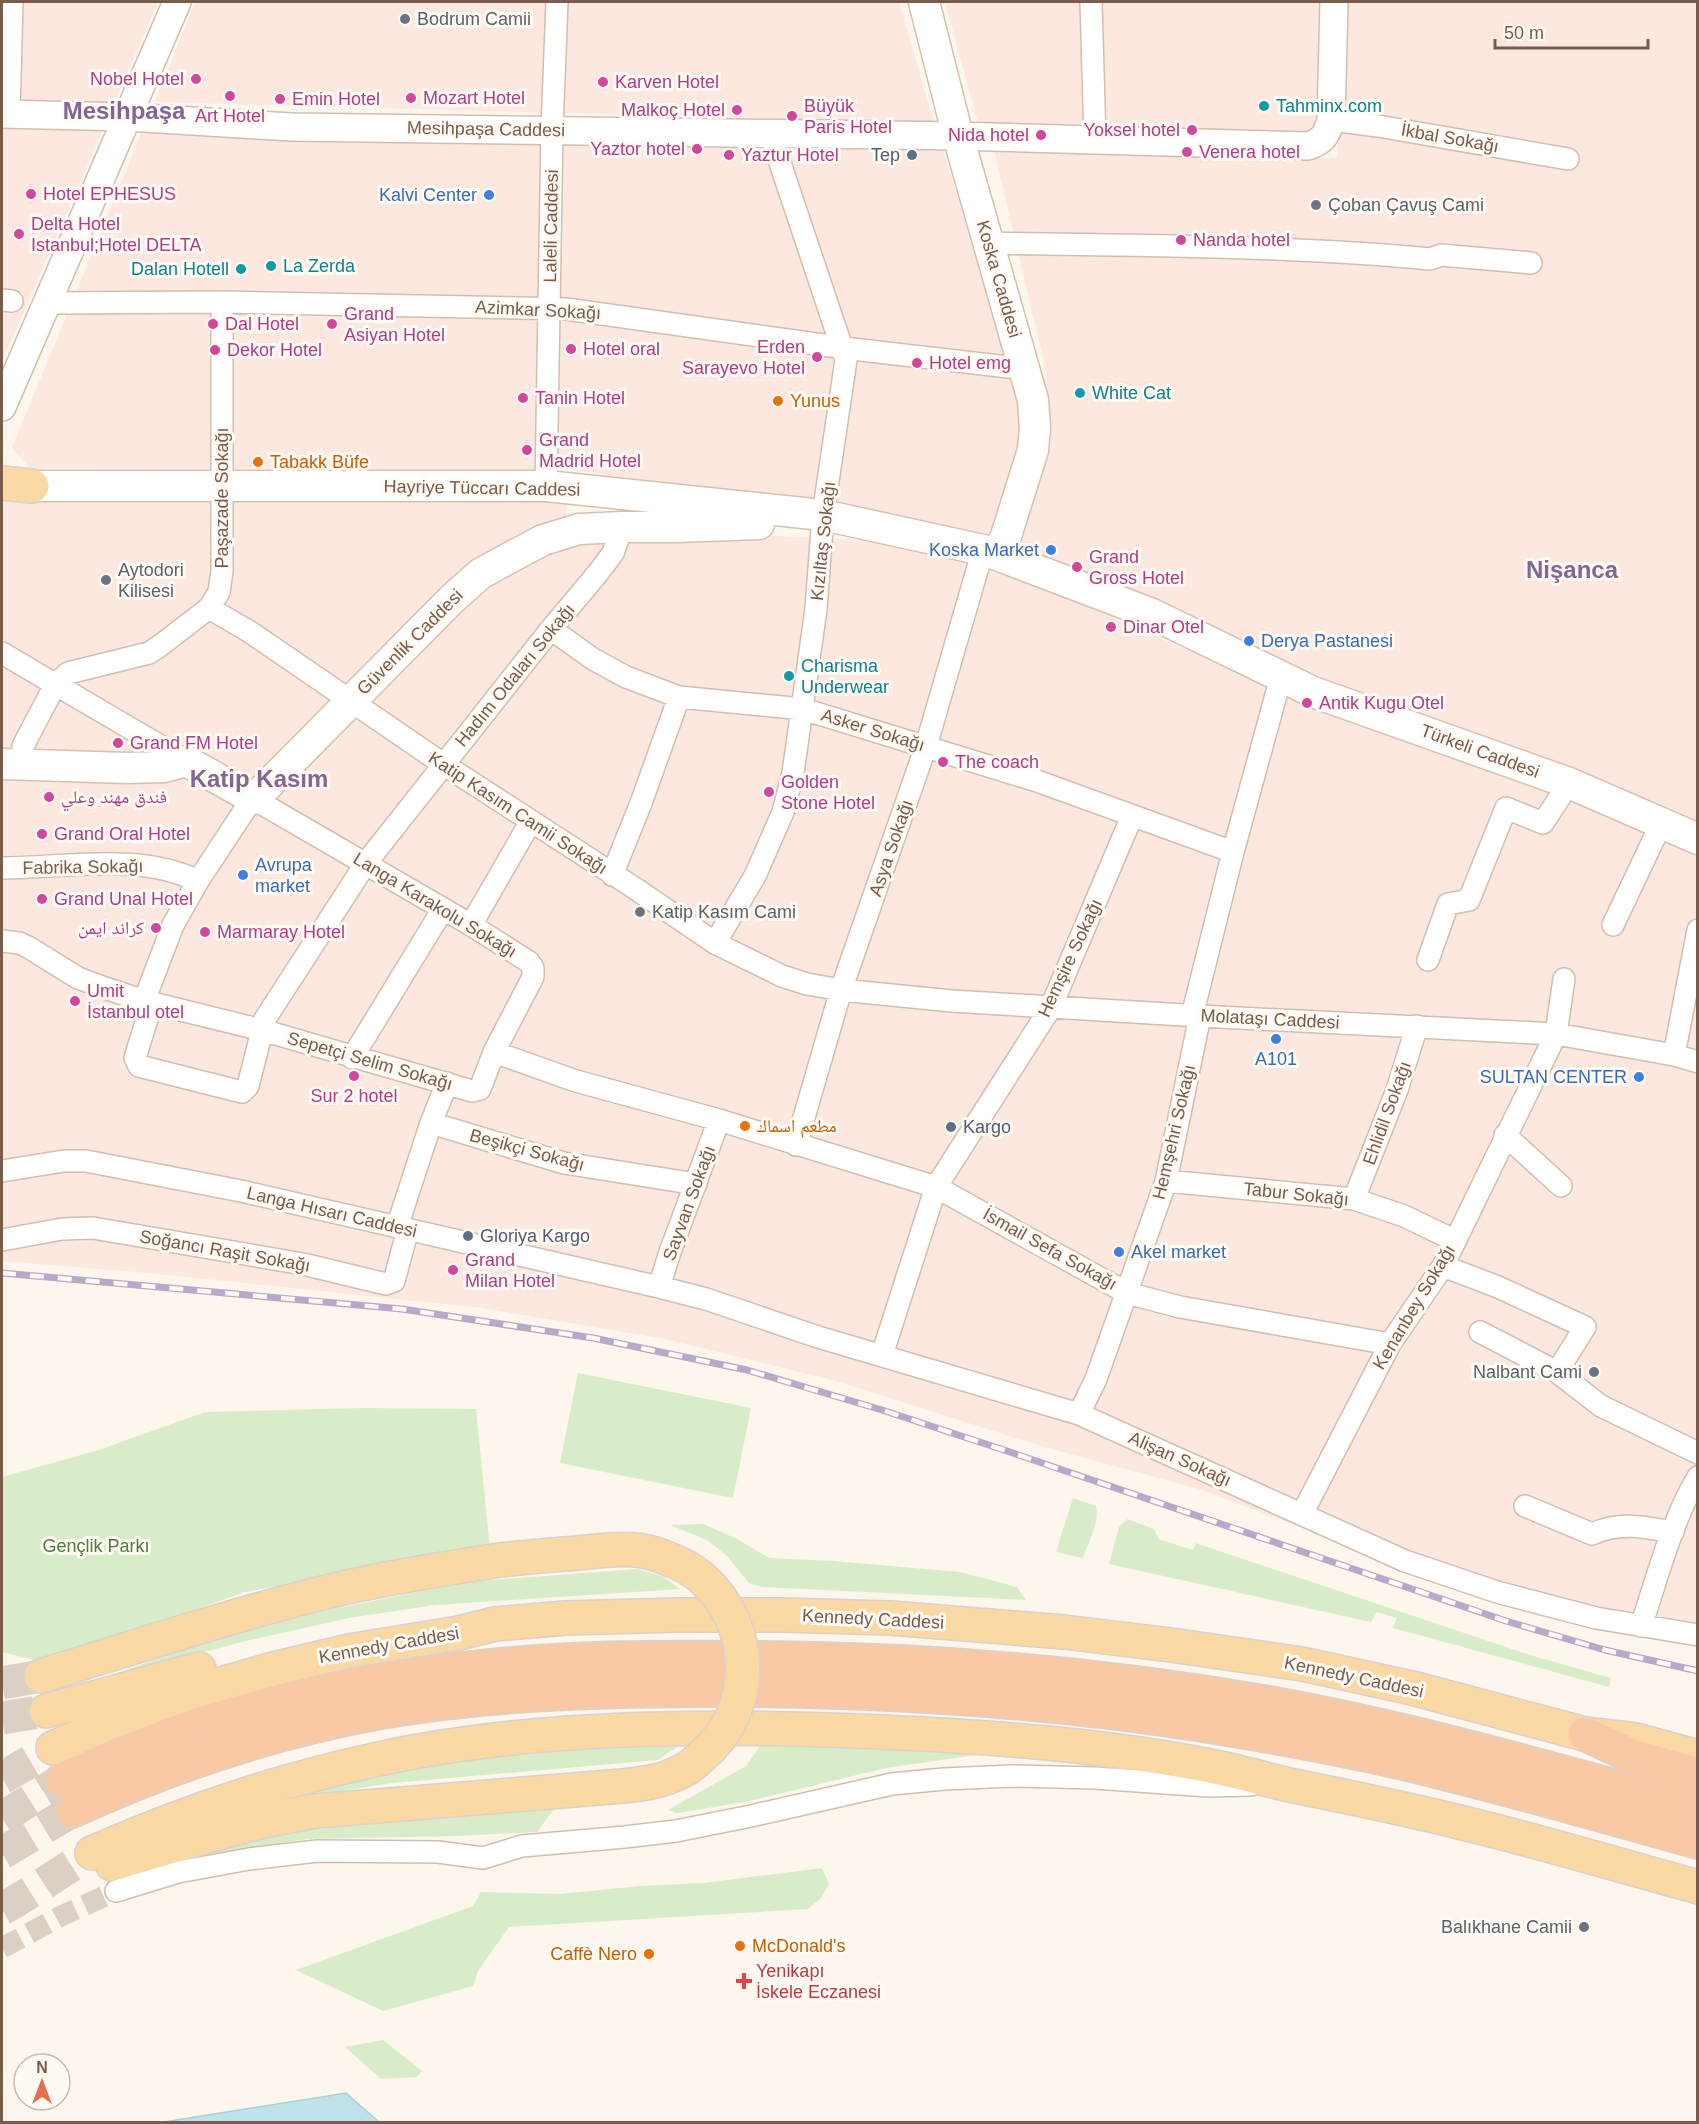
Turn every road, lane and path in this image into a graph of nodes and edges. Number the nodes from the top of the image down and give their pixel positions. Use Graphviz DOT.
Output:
graph roads {
  1 [pos="12,2"];
  2 [pos="177,2"];
  3 [pos="557,2"];
  4 [pos="924,2"];
  5 [pos="1092,2"];
  6 [pos="1334,2"];
  7 [pos="5,114"];
  8 [pos="128,117"];
  9 [pos="1329,128"];
  10 [pos="552,129"];
  11 [pos="770,133"];
  12 [pos="958,136"];
  13 [pos="1095,140"];
  14 [pos="1568,159"];
  15 [pos="989,243"];
  16 [pos="1532,263"];
  17 [pos="222,302"];
  18 [pos="47,303"];
  19 [pos="549,308"];
  20 [pos="843,348"];
  21 [pos="1026,369"];
  22 [pos="2,407"];
  23 [pos="2,465"];
  24 [pos="17,485"];
  25 [pos="222,486"];
  26 [pos="546,486"];
  27 [pos="823,515"];
  28 [pos="622,526"];
  29 [pos="990,552"];
  30 [pos="209,608"];
  31 [pos="551,629"];
  32 [pos="2,653"];
  33 [pos="1281,677"];
  34 [pos="55,685"];
  35 [pos="679,697"];
  36 [pos="352,701"];
  37 [pos="804,709"];
  38 [pos="926,746"];
  39 [pos="186,761"];
  40 [pos="12,764"];
  41 [pos="443,764"];
  42 [pos="1569,783"];
  43 [pos="254,799"];
  44 [pos="1132,816"];
  45 [pos="531,821"];
  46 [pos="1661,824"];
  47 [pos="1698,839"];
  48 [pos="1233,852"];
  49 [pos="366,863"];
  50 [pos="2,868"];
  51 [pos="612,875"];
  52 [pos="198,881"];
  53 [pos="443,909"];
  54 [pos="471,925"];
  55 [pos="1613,926"];
  56 [pos="1698,930"];
  57 [pos="2,941"];
  58 [pos="715,943"];
  59 [pos="1428,960"];
  60 [pos="1564,979"];
  61 [pos="841,990"];
  62 [pos="148,1002"];
  63 [pos="1051,1007"];
  64 [pos="1196,1016"];
  65 [pos="1417,1026"];
  66 [pos="262,1030"];
  67 [pos="1556,1034"];
  68 [pos="494,1052"];
  69 [pos="1674,1055"];
  70 [pos="352,1058"];
  71 [pos="1698,1062"];
  72 [pos="447,1083"];
  73 [pos="719,1120"];
  74 [pos="431,1123"];
  75 [pos="1505,1135"];
  76 [pos="796,1145"];
  77 [pos="2,1171"];
  78 [pos="1166,1181"];
  79 [pos="696,1184"];
  80 [pos="1561,1186"];
  81 [pos="936,1187"];
  82 [pos="1354,1198"];
  83 [pos="402,1228"];
  84 [pos="2,1240"];
  85 [pos="1454,1240"];
  86 [pos="1443,1266"];
  87 [pos="659,1287"];
  88 [pos="1127,1293"];
  89 [pos="1480,1332"];
  90 [pos="1390,1344"];
  91 [pos="882,1355"];
  92 [pos="1557,1372"];
  93 [pos="1079,1414"];
  94 [pos="1698,1453"];
  95 [pos="1698,1477"];
  96 [pos="1525,1506"];
  97 [pos="1302,1514"];
  98 [pos="1673,1532"];
  99 [pos="495,1624"];
  100 [pos="1641,1626"];
  101 [pos="1698,1635"];
  102 [pos="41,1676"];
  103 [pos="46,1711"];
  104 [pos="1585,1734"];
  105 [pos="53,1748"];
  106 [pos="1698,1757"];
  107 [pos="1698,1775"];
  108 [pos="62,1780"];
  109 [pos="1287,1785"];
  110 [pos="1698,1809"];
  111 [pos="72,1811"];
  112 [pos="1698,1842"];
  113 [pos="103,1870"];
  114 [pos="1698,1887"];
  1 -- 7 [label="street"];
  2 -- 8 [label="street"];
  3 -- 10 [label="street, Laleli Caddesi"];
  4 -- 12 [label="main road, Koska Caddesi"];
  5 -- 13 [label="street"];
  6 -- 9 [label="street"];
  7 -- 8 [label="street, Mesihpaşa Caddesi"];
  8 -- 10 [label="street, Mesihpaşa Caddesi"];
  8 -- 18 [label="street"];
  9 -- 13 [label="street, Mesihpaşa Caddesi"];
  9 -- 14 [label="street, İkbal Sokağı"];
  10 -- 11 [label="street, Mesihpaşa Caddesi"];
  10 -- 19 [label="street, Laleli Caddesi"];
  11 -- 12 [label="street, Mesihpaşa Caddesi"];
  11 -- 20 [label="street, Kızıltaş Sokağı"];
  12 -- 13 [label="street, Mesihpaşa Caddesi"];
  12 -- 15 [label="main road, Koska Caddesi"];
  15 -- 16 [label="street"];
  15 -- 21 [label="main road, Koska Caddesi"];
  17 -- 18 [label="street, Azimkar Sokağı"];
  17 -- 19 [label="street, Azimkar Sokağı"];
  17 -- 25 [label="street, Paşazade Sokağı"];
  18 -- 22 [label="street"];
  19 -- 20 [label="street, Azimkar Sokağı"];
  19 -- 26 [label="street, Laleli Caddesi"];
  20 -- 21 [label="street, Azimkar Sokağı"];
  20 -- 27 [label="street, Kızıltaş Sokağı"];
  21 -- 29 [label="main road, Koska Caddesi"];
  23 -- 24 [label="street"];
  24 -- 25 [label="main road, Hayriye Tüccarı Caddesi"];
  25 -- 26 [label="main road, Hayriye Tüccarı Caddesi"];
  25 -- 30 [label="street, Paşazade Sokağı"];
  26 -- 27 [label="main road, Hayriye Tüccarı Caddesi"];
  27 -- 28 [label="main road, Güvenlik Caddesi"];
  27 -- 29 [label="main road, Hayriye Tüccarı Caddesi"];
  27 -- 37 [label="street, Kızıltaş Sokağı"];
  28 -- 31 [label="street, Hadım Odaları Sokağı"];
  28 -- 36 [label="main road, Güvenlik Caddesi"];
  29 -- 33 [label="main road, Türkeli Caddesi"];
  29 -- 38 [label="street, Asya Sokağı"];
  30 -- 34 [label="street, Paşazade Sokağı"];
  30 -- 36 [label="street, Katip Kasım Camii Sokağı"];
  31 -- 35 [label="street, Asker Sokağı"];
  31 -- 41 [label="street, Hadım Odaları Sokağı"];
  32 -- 34 [label="street"];
  33 -- 42 [label="main road, Türkeli Caddesi"];
  33 -- 48 [label="street, Hemşehri Sokağı"];
  34 -- 39 [label="street"];
  34 -- 40 [label="street"];
  35 -- 37 [label="street, Asker Sokağı"];
  35 -- 51 [label="street"];
  36 -- 41 [label="street, Katip Kasım Camii Sokağı"];
  36 -- 43 [label="main road, Güvenlik Caddesi"];
  37 -- 38 [label="street, Asker Sokağı"];
  37 -- 58 [label="street, Kızıltaş Sokağı"];
  38 -- 44 [label="street, Asker Sokağı"];
  38 -- 61 [label="street, Asya Sokağı"];
  39 -- 40 [label="main road"];
  39 -- 43 [label="main road"];
  41 -- 45 [label="street, Katip Kasım Camii Sokağı"];
  41 -- 49 [label="street, Hadım Odaları Sokağı"];
  42 -- 46 [label="main road, Türkeli Caddesi"];
  42 -- 59 [label="street"];
  43 -- 49 [label="street, Langa Karakolu Sokağı"];
  43 -- 52 [label="street, Güvenlik Caddesi"];
  44 -- 48 [label="street, Asker Sokağı"];
  44 -- 63 [label="street, Hemşire Sokağı"];
  45 -- 51 [label="street, Katip Kasım Camii Sokağı"];
  45 -- 54 [label="street"];
  46 -- 47 [label="main road, Türkeli Caddesi"];
  46 -- 55 [label="street"];
  48 -- 64 [label="street, Hemşehri Sokağı"];
  49 -- 53 [label="street, Langa Karakolu Sokağı"];
  49 -- 66 [label="street, Hadım Odaları Sokağı"];
  50 -- 52 [label="street, Fabrika Sokağı"];
  51 -- 58 [label="street, Katip Kasım Camii Sokağı"];
  52 -- 62 [label="street, Güvenlik Caddesi"];
  53 -- 54 [label="street, Langa Karakolu Sokağı"];
  53 -- 70 [label="street"];
  54 -- 68 [label="street, Langa Karakolu Sokağı"];
  56 -- 69 [label="street"];
  57 -- 62 [label="street, Sepetçi Selim Sokağı"];
  58 -- 61 [label="street, Katip Kasım Camii Sokağı"];
  60 -- 67 [label="street, Kenanbey Sokağı"];
  61 -- 63 [label="street, Molataşı Caddesi"];
  61 -- 76 [label="street, Asya Sokağı"];
  62 -- 66 [label="street, Sepetçi Selim Sokağı"];
  62 -- 66 [label="street, Güvenlik Caddesi"];
  63 -- 64 [label="street, Molataşı Caddesi"];
  63 -- 81 [label="street, Hemşire Sokağı"];
  64 -- 65 [label="street, Molataşı Caddesi"];
  64 -- 78 [label="street, Hemşehri Sokağı"];
  65 -- 67 [label="street, Molataşı Caddesi"];
  65 -- 82 [label="street, Ehlidil Sokağı"];
  66 -- 70 [label="street, Sepetçi Selim Sokağı"];
  67 -- 69 [label="street, Molataşı Caddesi"];
  67 -- 75 [label="street, Kenanbey Sokağı"];
  68 -- 72 [label="street, Sepetçi Selim Sokağı"];
  68 -- 73 [label="street"];
  69 -- 71 [label="street, Molataşı Caddesi"];
  70 -- 72 [label="street, Sepetçi Selim Sokağı"];
  72 -- 74 [label="street"];
  73 -- 76 [label="street, İsmail Sefa Sokağı"];
  73 -- 79 [label="street, Sayvan Sokağı"];
  74 -- 79 [label="street, Beşikçi Sokağı"];
  74 -- 83 [label="street"];
  75 -- 80 [label="street"];
  75 -- 85 [label="street, Kenanbey Sokağı"];
  76 -- 81 [label="street, İsmail Sefa Sokağı"];
  77 -- 83 [label="street, Langa Hısarı Caddesi"];
  78 -- 82 [label="street, Tabur Sokağı"];
  78 -- 88 [label="street, Hemşehri Sokağı"];
  79 -- 87 [label="street, Sayvan Sokağı"];
  81 -- 88 [label="street, İsmail Sefa Sokağı"];
  81 -- 91 [label="street, Hemşire Sokağı"];
  82 -- 85 [label="street, Tabur Sokağı"];
  83 -- 84 [label="street, Soğancı Raşit Sokağı"];
  83 -- 87 [label="street, Langa Hısarı Caddesi"];
  85 -- 86 [label="street, Kenanbey Sokağı"];
  86 -- 90 [label="street, Kenanbey Sokağı"];
  86 -- 92 [label="street"];
  87 -- 91 [label="street, Alişan Sokağı"];
  88 -- 90 [label="street, İsmail Sefa Sokağı"];
  88 -- 93 [label="street, Hemşehri Sokağı"];
  89 -- 92 [label="street"];
  90 -- 97 [label="street, Kenanbey Sokağı"];
  91 -- 93 [label="street, Alişan Sokağı"];
  92 -- 94 [label="street"];
  93 -- 97 [label="street, Alişan Sokağı"];
  95 -- 98 [label="street"];
  96 -- 98 [label="street"];
  97 -- 100 [label="street, Alişan Sokağı"];
  98 -- 100 [label="street"];
  99 -- 103 [label="main road"];
  99 -- 104 [label="main road, Kennedy Caddesi"];
  99 -- 105 [label="main road, Kennedy Caddesi"];
  100 -- 101 [label="street, Alişan Sokağı"];
  102 -- 113 [label="main road, bridge"];
  104 -- 106 [label="main road, Kennedy Caddesi"];
  104 -- 107 [label="highway"];
  108 -- 110 [label="highway"];
  109 -- 113 [label="street"];
  109 -- 113 [label="main road"];
  109 -- 114 [label="main road"];
  111 -- 112 [label="highway"];
}
